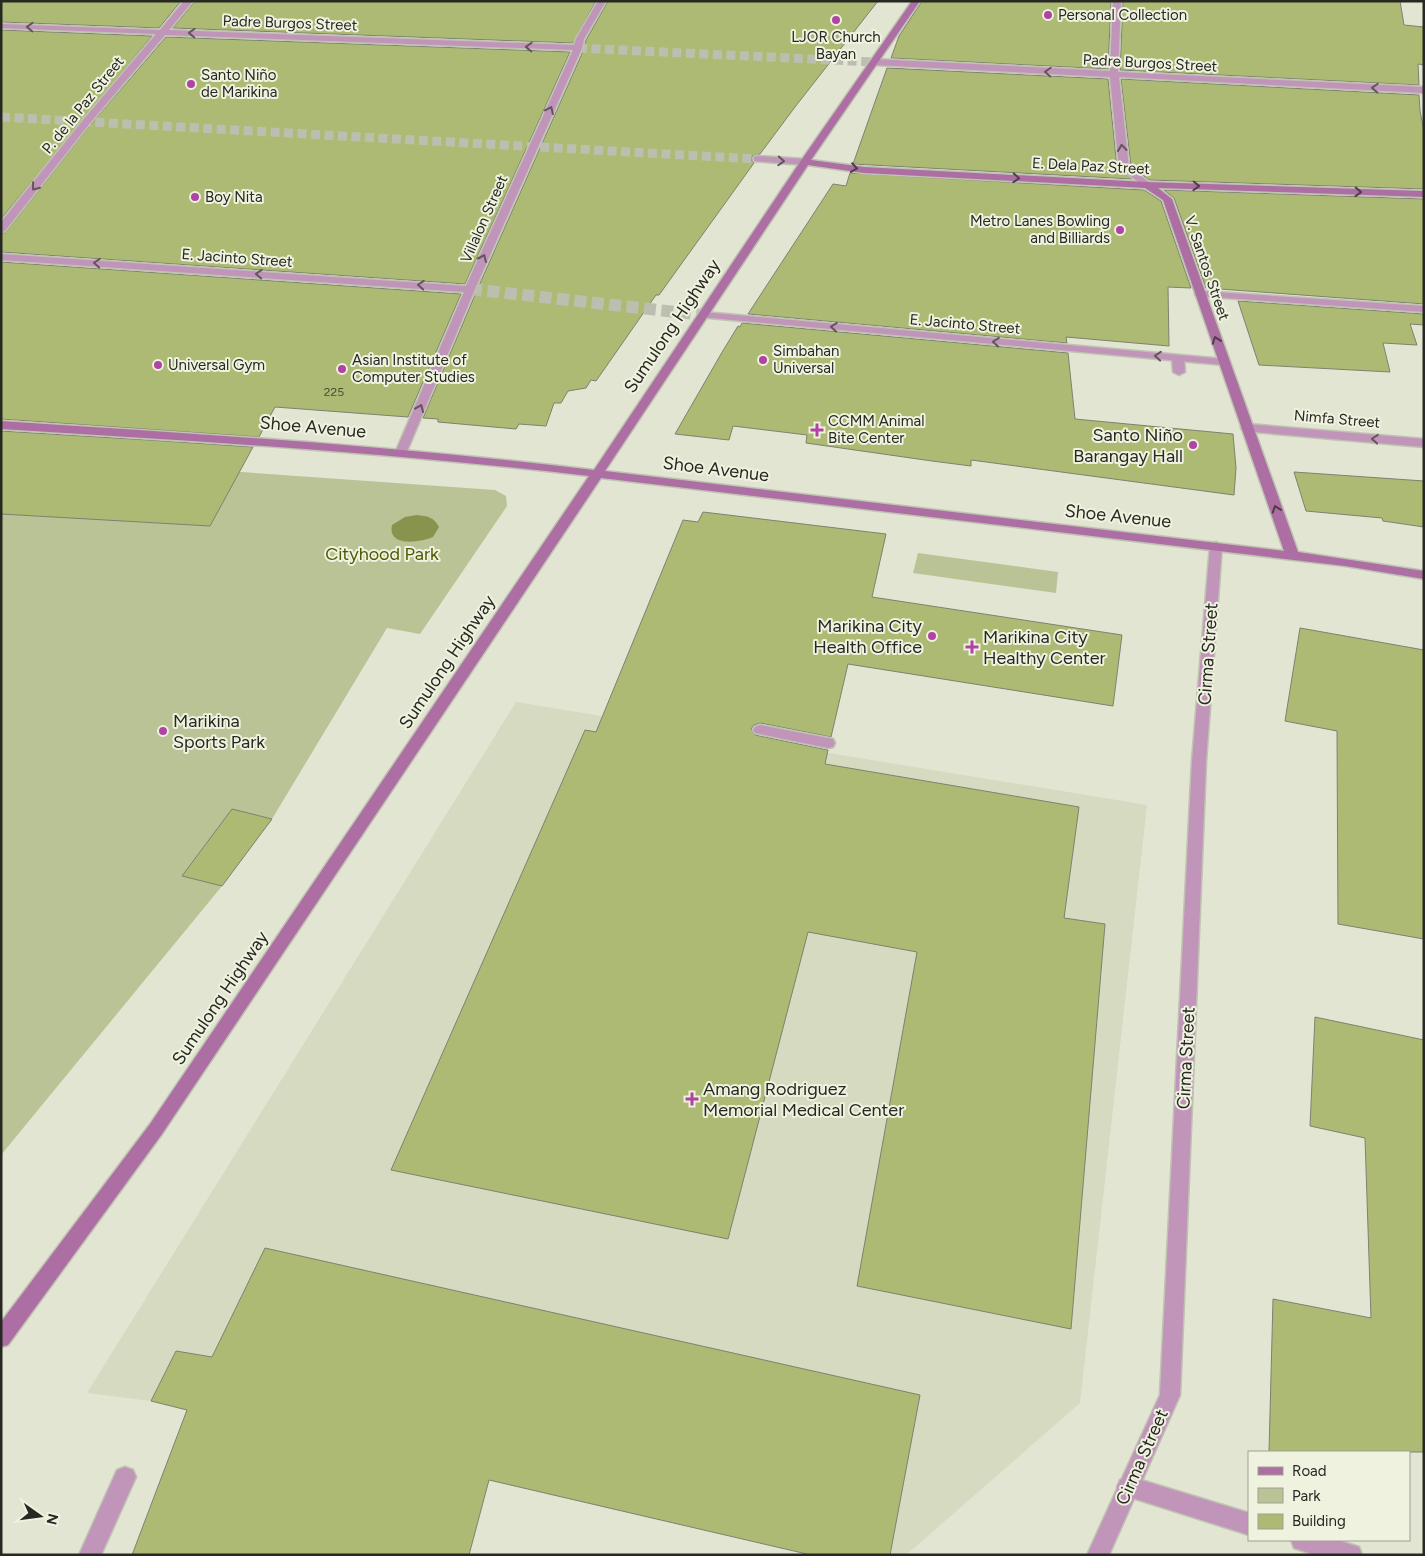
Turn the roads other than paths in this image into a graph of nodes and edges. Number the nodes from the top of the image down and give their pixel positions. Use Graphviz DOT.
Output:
graph roads {
  1 [pos="189,1"];
  2 [pos="602,1"];
  3 [pos="916,1"];
  4 [pos="1117,1"];
  5 [pos="1,26"];
  6 [pos="162,32"];
  7 [pos="578,48"];
  8 [pos="874,62"];
  9 [pos="1114,75"];
  10 [pos="1424,90"];
  11 [pos="757,159"];
  12 [pos="806,162"];
  13 [pos="1147,184"];
  14 [pos="1424,194"];
  15 [pos="1,229"];
  16 [pos="1,257"];
  17 [pos="470,289"];
  18 [pos="1200,294"];
  19 [pos="1424,309"];
  20 [pos="703,315"];
  21 [pos="1178,358"];
  22 [pos="1224,362"];
  23 [pos="1179,372"];
  24 [pos="1,425"];
  25 [pos="1247,428"];
  26 [pos="1424,443"];
  27 [pos="401,453"];
  28 [pos="598,474"];
  29 [pos="1216,546"];
  30 [pos="1292,555"];
  31 [pos="1424,575"];
  32 [pos="760,730"];
  33 [pos="828,743"];
  34 [pos="1,1338"];
  35 [pos="125,1477"];
  36 [pos="1128,1487"];
  37 [pos="1248,1524"];
  38 [pos="1305,1541"];
  39 [pos="90,1555"];
  40 [pos="1098,1555"];
  41 [pos="1351,1555"];
  1 -- 6 [label="street, P. de la Paz Street"];
  2 -- 7 [label="street, Villalon Street"];
  3 -- 8 [label="street, Sumulong Highway"];
  4 -- 9 [label="street, V. Santos Street"];
  6 -- 5 [label="street, Padre Burgos Street, one-way"];
  7 -- 6 [label="street, Padre Burgos Street, one-way"];
  6 -- 15 [label="street, P. de la Paz Street, one-way"];
  17 -- 7 [label="street, Villalon Street, one-way"];
  9 -- 8 [label="street, Padre Burgos Street, one-way"];
  8 -- 12 [label="street, Sumulong Highway"];
  10 -- 9 [label="street, Padre Burgos Street, one-way"];
  13 -- 9 [label="street, V. Santos Street, one-way"];
  11 -- 12 [label="street, E. Dela Paz Street, one-way"];
  12 -- 13 [label="street, E. Dela Paz Street, one-way"];
  12 -- 20 [label="street, Sumulong Highway"];
  13 -- 14 [label="street, E. Dela Paz Street, one-way"];
  13 -- 18 [label="street, V. Santos Street"];
  17 -- 16 [label="street, E. Jacinto Street, one-way"];
  27 -- 17 [label="street, Villalon Street, one-way"];
  18 -- 19 [label="street"];
  22 -- 18 [label="street, V. Santos Street, one-way"];
  21 -- 20 [label="street, E. Jacinto Street, one-way"];
  20 -- 28 [label="street, Sumulong Highway"];
  21 -- 22 [label="street, E. Jacinto Street"];
  21 -- 23 [label="street"];
  22 -- 25 [label="street, V. Santos Street"];
  24 -- 27 [label="street, Shoe Avenue"];
  26 -- 25 [label="street, Nimfa Street, one-way"];
  30 -- 25 [label="street, V. Santos Street, one-way"];
  27 -- 28 [label="street, Shoe Avenue"];
  28 -- 29 [label="street, Shoe Avenue"];
  28 -- 34 [label="street, Sumulong Highway"];
  29 -- 30 [label="street, Shoe Avenue"];
  29 -- 36 [label="street, Cirma Street"];
  30 -- 31 [label="street, Shoe Avenue"];
  32 -- 33 [label="street"];
  35 -- 39 [label="street"];
  36 -- 37 [label="street"];
  36 -- 40 [label="street, Cirma Street"];
  38 -- 41 [label="street"];
}
